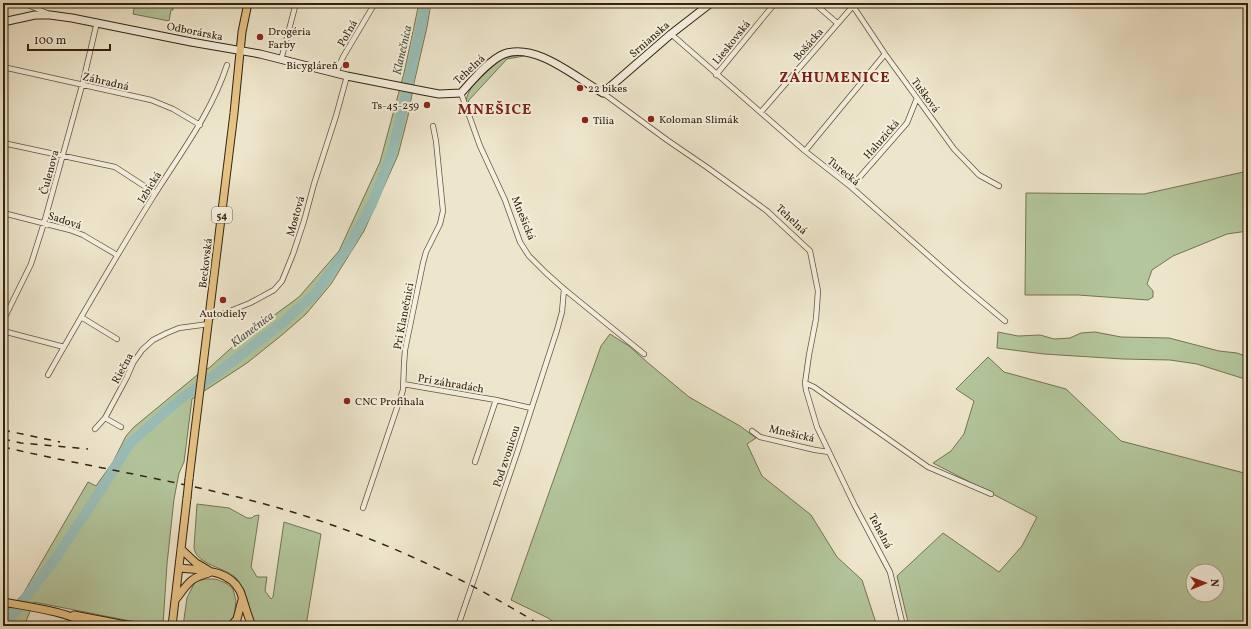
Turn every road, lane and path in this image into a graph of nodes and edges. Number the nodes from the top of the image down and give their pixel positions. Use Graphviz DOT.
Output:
graph roads {
  1 [pos="3,3"];
  2 [pos="248,3"];
  3 [pos="296,3"];
  4 [pos="375,3"];
  5 [pos="711,3"];
  6 [pos="775,3"];
  7 [pos="814,3"];
  8 [pos="852,4"];
  9 [pos="50,15"];
  10 [pos="3,22"];
  11 [pos="96,22"];
  12 [pos="837,23"];
  13 [pos="671,34"];
  14 [pos="241,50"];
  15 [pos="885,54"];
  16 [pos="281,60"];
  17 [pos="227,65"];
  18 [pos="3,67"];
  19 [pos="336,73"];
  20 [pos="716,74"];
  21 [pos="347,76"];
  22 [pos="82,84"];
  23 [pos="461,93"];
  24 [pos="603,93"];
  25 [pos="917,98"];
  26 [pos="761,112"];
  27 [pos="200,125"];
  28 [pos="433,126"];
  29 [pos="3,142"];
  30 [pos="805,151"];
  31 [pos="63,156"];
  32 [pos="999,186"];
  33 [pos="851,187"];
  34 [pos="155,194"];
  35 [pos="3,213"];
  36 [pos="44,223"];
  37 [pos="117,255"];
  38 [pos="564,289"];
  39 [pos="81,317"];
  40 [pos="209,320"];
  41 [pos="3,321"];
  42 [pos="1005,321"];
  43 [pos="3,330"];
  44 [pos="117,339"];
  45 [pos="64,347"];
  46 [pos="644,354"];
  47 [pos="48,375"];
  48 [pos="806,383"];
  49 [pos="403,384"];
  50 [pos="496,400"];
  51 [pos="531,408"];
  52 [pos="105,418"];
  53 [pos="121,427"];
  54 [pos="95,429"];
  55 [pos="752,431"];
  56 [pos="829,452"];
  57 [pos="475,462"];
  58 [pos="991,494"];
  59 [pos="363,508"];
  60 [pos="181,549"];
  61 [pos="179,568"];
  62 [pos="213,572"];
  63 [pos="242,600"];
  64 [pos="175,601"];
  65 [pos="3,602"];
  66 [pos="52,611"];
  67 [pos="88,626"];
  68 [pos="130,626"];
  69 [pos="172,626"];
  70 [pos="231,626"];
  71 [pos="252,626"];
  72 [pos="458,626"];
  73 [pos="903,626"];
  1 -- 9 [label="street"];
  2 -- 14 [label="main road, 54"];
  3 -- 16 [label="street"];
  4 -- 19 [label="street, Poľná"];
  5 -- 13 [label="street, Srnianska"];
  6 -- 20 [label="street, Lieskovská"];
  7 -- 12 [label="street"];
  8 -- 12 [label="street, Bošácka"];
  8 -- 15 [label="street, Tušková"];
  9 -- 10 [label="street, Odborárska"];
  9 -- 11 [label="street, Odborárska"];
  11 -- 14 [label="street, Odborárska"];
  11 -- 22 [label="street, Čulenova"];
  12 -- 26 [label="street, Bošácka"];
  13 -- 20 [label="street, Turecká"];
  13 -- 24 [label="street, Srnianska"];
  14 -- 16 [label="street"];
  14 -- 40 [label="main road, Beckovská / 54"];
  15 -- 25 [label="street, Tušková"];
  15 -- 30 [label="street"];
  16 -- 19 [label="street"];
  17 -- 27 [label="street, Izbická"];
  18 -- 22 [label="street, Záhradná"];
  19 -- 21 [label="street"];
  20 -- 26 [label="street, Turecká"];
  21 -- 23 [label="street, Tehelná"];
  21 -- 40 [label="street, Mostová"];
  22 -- 27 [label="street, Záhradná"];
  22 -- 31 [label="street, Čulenova"];
  23 -- 24 [label="street, Tehelná"];
  23 -- 38 [label="street, Mnešická"];
  24 -- 48 [label="street, Tehelná"];
  25 -- 32 [label="street, Tušková"];
  25 -- 33 [label="street, Haluzická"];
  26 -- 30 [label="street, Turecká"];
  27 -- 34 [label="street, Izbická"];
  28 -- 49 [label="street, Pri Klanečnici"];
  29 -- 31 [label="street"];
  30 -- 33 [label="street, Turecká"];
  31 -- 34 [label="street"];
  31 -- 36 [label="street, Čulenova"];
  33 -- 42 [label="street, Turecká"];
  34 -- 37 [label="street, Izbická"];
  35 -- 36 [label="street, Sadová"];
  36 -- 37 [label="street, Sadová"];
  36 -- 41 [label="street, Čulenova"];
  37 -- 39 [label="street, Izbická"];
  38 -- 46 [label="street, Mnešická"];
  38 -- 51 [label="street, Pod zvonicou"];
  39 -- 44 [label="street"];
  39 -- 45 [label="street, Izbická"];
  40 -- 52 [label="street, Riečna"];
  40 -- 60 [label="main road, Beckovská / 54, bridge"];
  43 -- 45 [label="street"];
  45 -- 47 [label="street, Izbická"];
  48 -- 56 [label="street, Tehelná"];
  48 -- 58 [label="street"];
  49 -- 50 [label="street, Pri záhradách"];
  49 -- 59 [label="street, Pri Klanečnici"];
  50 -- 51 [label="street, Pri záhradách"];
  50 -- 57 [label="street, Pri záhradách"];
  51 -- 72 [label="street, Pod zvonicou"];
  52 -- 53 [label="street"];
  52 -- 54 [label="street, Riečna"];
  55 -- 56 [label="street, Mnešická"];
  56 -- 73 [label="street, Tehelná"];
  60 -- 61 [label="main road, 54"];
  60 -- 62 [label="main road"];
  61 -- 62 [label="main road"];
  61 -- 64 [label="main road, 54"];
  62 -- 63 [label="main road"];
  62 -- 64 [label="main road"];
  63 -- 70 [label="main road"];
  63 -- 71 [label="main road"];
  64 -- 69 [label="main road, 54"];
  65 -- 66 [label="main road"];
  66 -- 67 [label="main road"];
  66 -- 68 [label="main road"];
}
